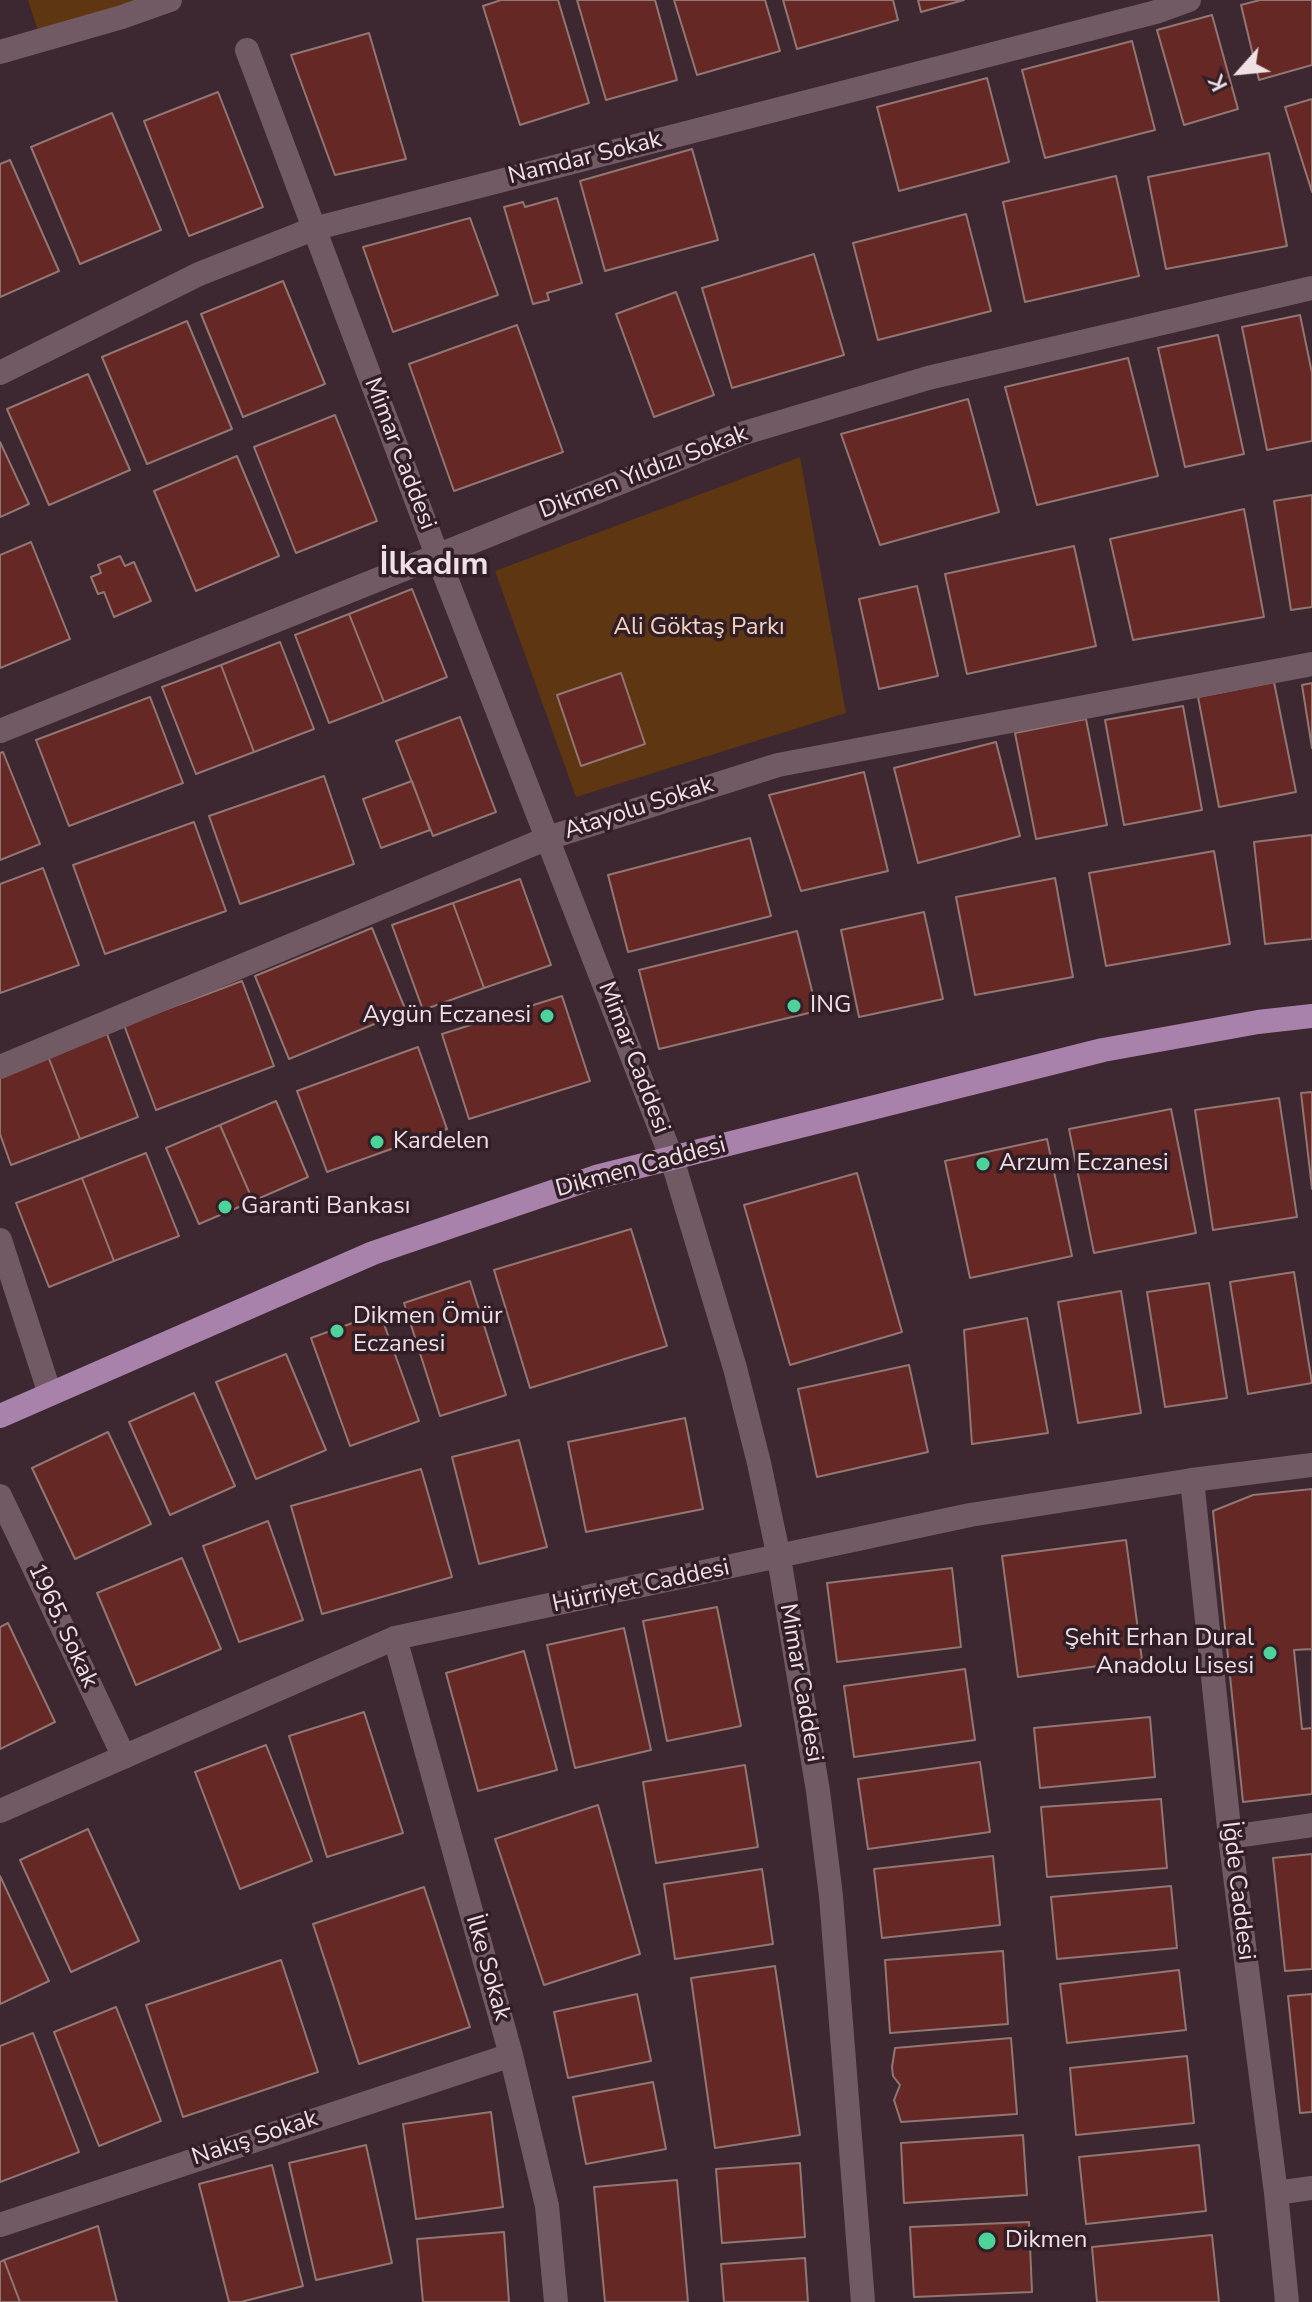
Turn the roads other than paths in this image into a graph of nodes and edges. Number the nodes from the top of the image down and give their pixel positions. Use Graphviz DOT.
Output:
graph roads {
  1 [pos="170,0"];
  2 [pos="1189,0"];
  3 [pos="1154,6"];
  4 [pos="247,50"];
  5 [pos="0,52"];
  6 [pos="313,229"];
  7 [pos="1312,288"];
  8 [pos="0,373"];
  9 [pos="437,555"];
  10 [pos="1312,664"];
  11 [pos="0,731"];
  12 [pos="548,838"];
  13 [pos="1312,1016"];
  14 [pos="0,1067"];
  15 [pos="672,1159"];
  16 [pos="0,1240"];
  17 [pos="50,1394"];
  18 [pos="0,1416"];
  19 [pos="1312,1465"];
  20 [pos="1192,1480"];
  21 [pos="0,1496"];
  22 [pos="779,1558"];
  23 [pos="395,1638"];
  24 [pos="124,1757"];
  25 [pos="0,1811"];
  26 [pos="1312,1825"];
  27 [pos="1230,1837"];
  28 [pos="511,2055"];
  29 [pos="1312,2188"];
  30 [pos="1276,2193"];
  31 [pos="0,2225"];
  32 [pos="556,2302"];
  33 [pos="863,2302"];
  34 [pos="1287,2302"];
  1 -- 5 [label="street"];
  2 -- 3 [label="street, Namdar Sokak"];
  3 -- 6 [label="street, Namdar Sokak"];
  4 -- 6 [label="street, Mimar Caddesi"];
  6 -- 8 [label="street, Namdar Sokak"];
  6 -- 9 [label="street, Mimar Caddesi"];
  7 -- 9 [label="street, Dikmen Yıldızı Sokak"];
  9 -- 11 [label="street, Dikmen Yıldızı Sokak"];
  9 -- 12 [label="street, Mimar Caddesi"];
  10 -- 12 [label="street, Atayolu Sokak"];
  12 -- 14 [label="street, Atayolu Sokak"];
  12 -- 15 [label="street, Mimar Caddesi"];
  13 -- 15 [label="main road, Dikmen Caddesi"];
  15 -- 17 [label="main road, Dikmen Caddesi"];
  15 -- 22 [label="street, Mimar Caddesi"];
  16 -- 17 [label="street"];
  17 -- 18 [label="main road, Dikmen Caddesi"];
  19 -- 20 [label="street, Hürriyet Caddesi"];
  20 -- 22 [label="street, Hürriyet Caddesi"];
  20 -- 27 [label="street, İğde Caddesi"];
  21 -- 24 [label="street, 1965. Sokak"];
  22 -- 23 [label="street, Hürriyet Caddesi"];
  22 -- 33 [label="street, Mimar Caddesi"];
  23 -- 24 [label="street, Hürriyet Caddesi"];
  23 -- 28 [label="street, İlke Sokak"];
  24 -- 25 [label="street, Hürriyet Caddesi"];
  26 -- 27 [label="street"];
  27 -- 30 [label="street, İğde Caddesi"];
  28 -- 31 [label="street, Nakış Sokak"];
  28 -- 32 [label="street, İlke Sokak"];
  29 -- 30 [label="street"];
  30 -- 34 [label="street, İğde Caddesi"];
}
